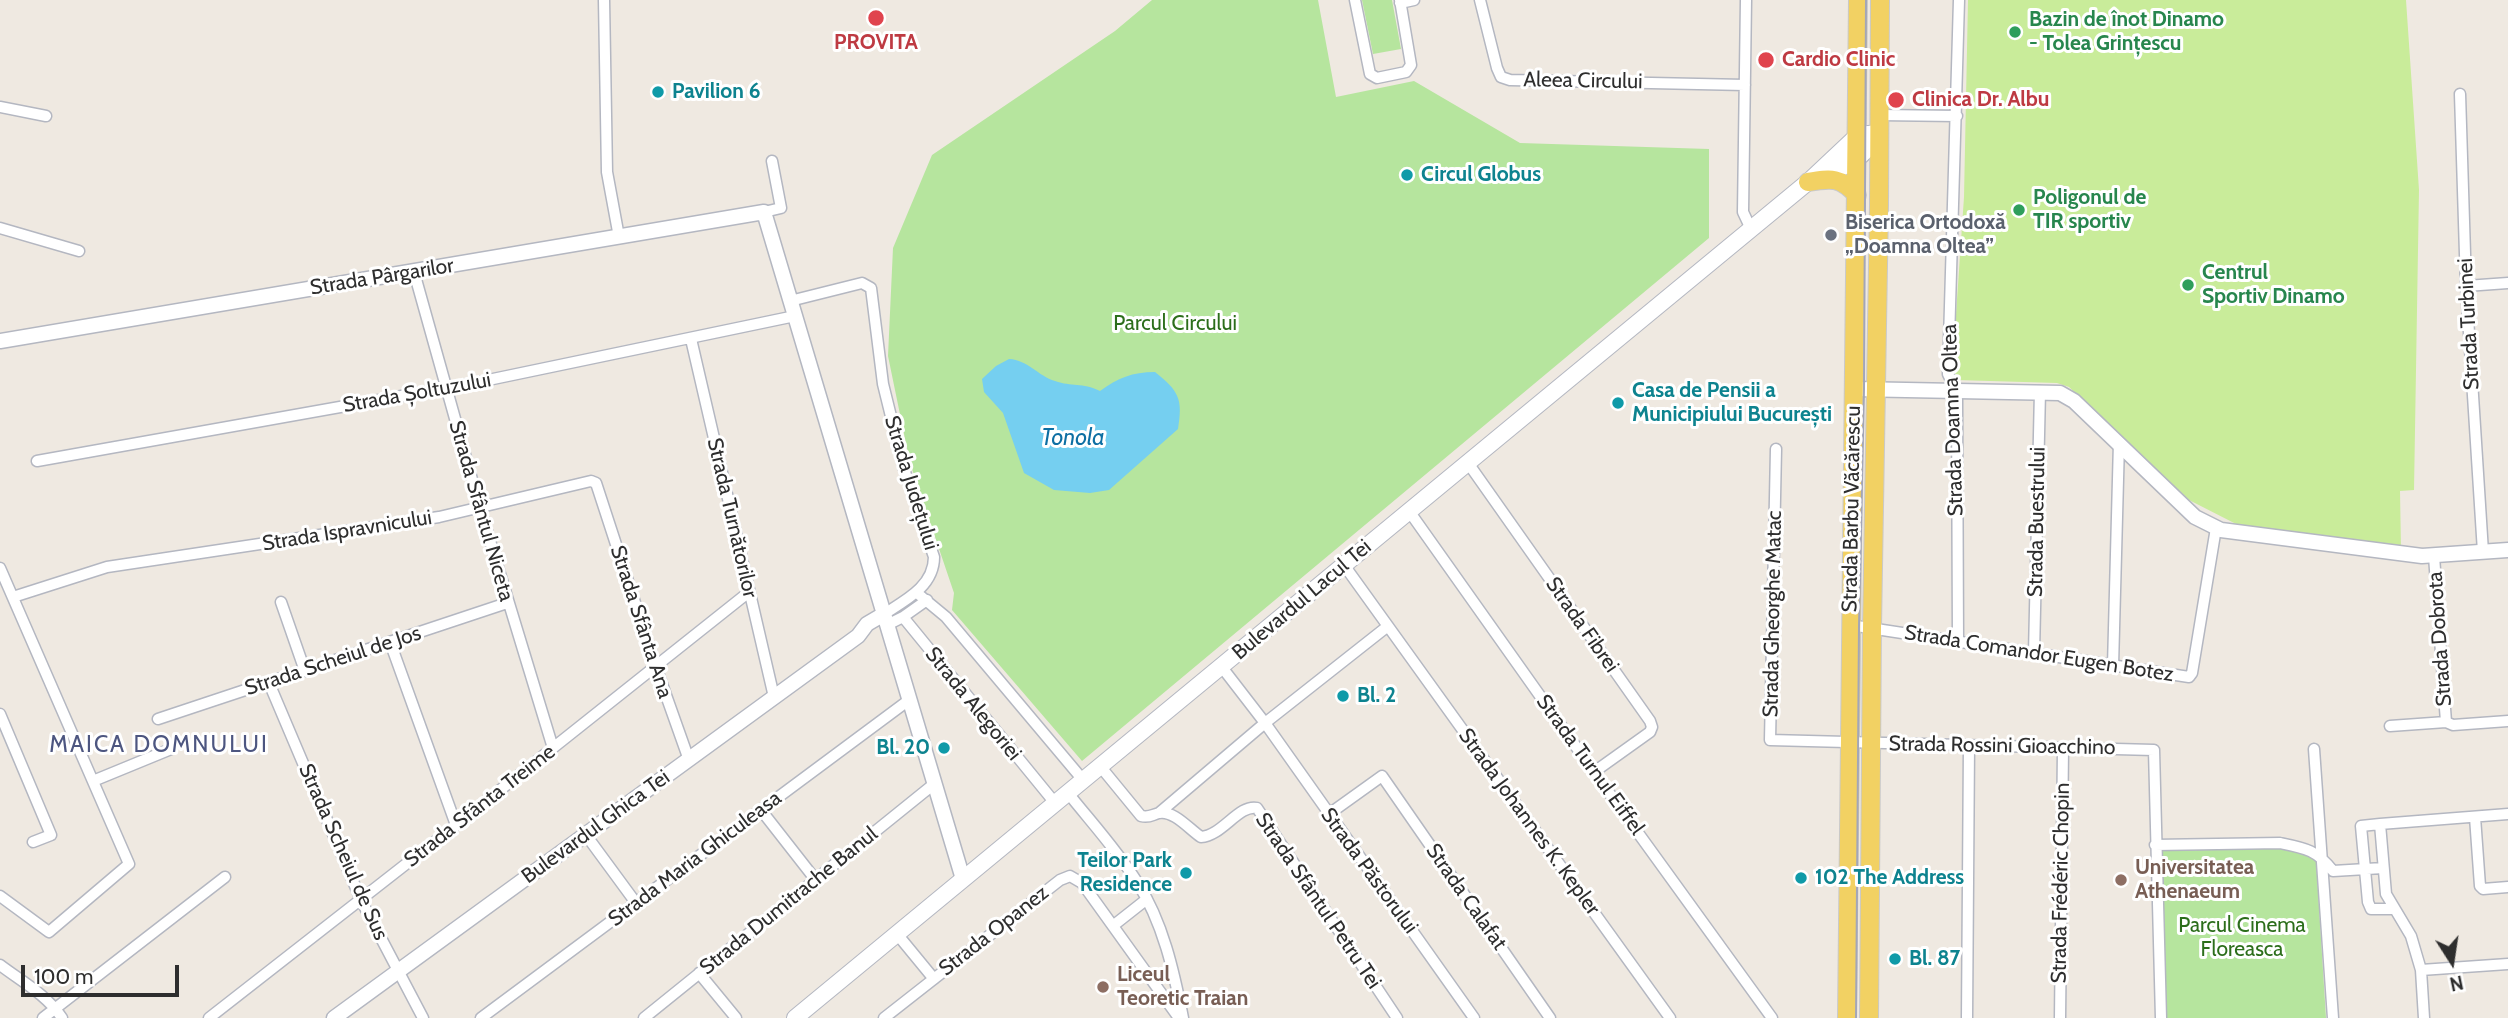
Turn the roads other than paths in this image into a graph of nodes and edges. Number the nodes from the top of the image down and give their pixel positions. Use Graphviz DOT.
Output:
graph roads {
  1 [pos="604,0"];
  2 [pos="1355,0"];
  3 [pos="1414,0"];
  4 [pos="1480,0"];
  5 [pos="1746,0"];
  6 [pos="1858,0"];
  7 [pos="1880,0"];
  8 [pos="1959,0"];
  9 [pos="1400,1"];
  10 [pos="1745,85"];
  11 [pos="2460,94"];
  12 [pos="0,107"];
  13 [pos="1879,115"];
  14 [pos="46,116"];
  15 [pos="1957,116"];
  16 [pos="1879,133"];
  17 [pos="1858,135"];
  18 [pos="1858,159"];
  19 [pos="772,161"];
  20 [pos="1808,182"];
  21 [pos="1857,195"];
  22 [pos="764,212"];
  23 [pos="0,228"];
  24 [pos="1751,229"];
  25 [pos="619,237"];
  26 [pos="79,251"];
  27 [pos="414,272"];
  28 [pos="2508,283"];
  29 [pos="2466,286"];
  30 [pos="790,301"];
  31 [pos="795,316"];
  32 [pos="691,339"];
  33 [pos="0,341"];
  34 [pos="445,389"];
  35 [pos="1855,389"];
  36 [pos="1876,389"];
  37 [pos="1956,390"];
  38 [pos="2040,391"];
  39 [pos="2119,442"];
  40 [pos="1776,449"];
  41 [pos="37,461"];
  42 [pos="1468,463"];
  43 [pos="596,483"];
  44 [pos="480,508"];
  45 [pos="1409,511"];
  46 [pos="2216,528"];
  47 [pos="2508,550"];
  48 [pos="2483,552"];
  49 [pos="2434,556"];
  50 [pos="1344,565"];
  51 [pos="0,568"];
  52 [pos="749,592"];
  53 [pos="917,593"];
  54 [pos="13,597"];
  55 [pos="927,600"];
  56 [pos="281,602"];
  57 [pos="508,603"];
  58 [pos="903,617"];
  59 [pos="886,620"];
  60 [pos="1850,625"];
  61 [pos="1388,626"];
  62 [pos="1871,628"];
  63 [pos="1958,641"];
  64 [pos="390,642"];
  65 [pos="2034,653"];
  66 [pos="1221,666"];
  67 [pos="2113,666"];
  68 [pos="656,667"];
  69 [pos="305,671"];
  70 [pos="269,683"];
  71 [pos="774,698"];
  72 [pos="909,700"];
  73 [pos="2,719"];
  74 [pos="158,719"];
  75 [pos="2508,721"];
  76 [pos="2446,722"];
  77 [pos="1265,723"];
  78 [pos="2389,726"];
  79 [pos="0,737"];
  80 [pos="1850,742"];
  81 [pos="1871,743"];
  82 [pos="1969,746"];
  83 [pos="553,748"];
  84 [pos="2063,748"];
  85 [pos="171,749"];
  86 [pos="2314,749"];
  87 [pos="689,760"];
  88 [pos="1100,766"];
  89 [pos="1594,772"];
  90 [pos="1083,780"];
  91 [pos="93,781"];
  92 [pos="934,784"];
  93 [pos="1061,798"];
  94 [pos="761,810"];
  95 [pos="1159,813"];
  96 [pos="1329,814"];
  97 [pos="2508,814"];
  98 [pos="2474,817"];
  99 [pos="2380,824"];
  100 [pos="456,825"];
  101 [pos="586,835"];
  102 [pos="33,842"];
  103 [pos="2155,845"];
  104 [pos="2321,855"];
  105 [pos="2383,868"];
  106 [pos="2364,870"];
  107 [pos="225,877"];
  108 [pos="815,879"];
  109 [pos="963,879"];
  110 [pos="2508,887"];
  111 [pos="0,896"];
  112 [pos="1147,899"];
  113 [pos="361,900"];
  114 [pos="636,903"];
  115 [pos="2394,909"];
  116 [pos="1114,925"];
  117 [pos="897,934"];
  118 [pos="2508,964"];
  119 [pos="0,965"];
  120 [pos="2421,970"];
  121 [pos="399,971"];
  122 [pos="699,973"];
  123 [pos="934,979"];
  124 [pos="55,1008"];
  125 [pos="1843,1013"];
  126 [pos="43,1018"];
  127 [pos="62,1018"];
  128 [pos="209,1018"];
  129 [pos="334,1018"];
  130 [pos="423,1018"];
  131 [pos="481,1018"];
  132 [pos="644,1018"];
  133 [pos="736,1018"];
  134 [pos="795,1018"];
  135 [pos="884,1018"];
  136 [pos="1181,1018"];
  137 [pos="1397,1018"];
  138 [pos="1474,1018"];
  139 [pos="1550,1018"];
  140 [pos="1670,1018"];
  141 [pos="1772,1018"];
  142 [pos="1869,1018"];
  143 [pos="1967,1018"];
  144 [pos="2060,1018"];
  145 [pos="2161,1018"];
  146 [pos="2333,1018"];
  147 [pos="2424,1018"];
  1 -- 25 [label="street"];
  2 -- 9 [label="street"];
  3 -- 9 [label="street"];
  4 -- 10 [label="street, Aleea Circului"];
  5 -- 10 [label="street"];
  6 -- 17 [label="main road, Strada Barbu Văcărescu"];
  7 -- 13 [label="main road, Strada Barbu Văcărescu"];
  8 -- 15 [label="street, Strada Doamna Oltea"];
  10 -- 24 [label="street"];
  11 -- 29 [label="street, Strada Turbinei"];
  12 -- 14 [label="street"];
  13 -- 15 [label="street"];
  13 -- 16 [label="main road, Strada Barbu Văcărescu"];
  15 -- 37 [label="street, Strada Doamna Oltea"];
  16 -- 17 [label="main road"];
  16 -- 18 [label="main road, Bulevardul Lacul Tei"];
  16 -- 36 [label="main road, Strada Barbu Văcărescu"];
  17 -- 18 [label="main road, Strada Barbu Văcărescu"];
  17 -- 20 [label="main road, Bulevardul Lacul Tei"];
  18 -- 20 [label="main road, Bulevardul Lacul Tei"];
  18 -- 21 [label="main road, Strada Barbu Văcărescu"];
  19 -- 22 [label="street"];
  20 -- 21 [label="main road"];
  20 -- 24 [label="main road, Bulevardul Lacul Tei"];
  21 -- 35 [label="main road, Strada Barbu Văcărescu"];
  22 -- 25 [label="street, Strada Pârgarilor"];
  22 -- 30 [label="street"];
  23 -- 26 [label="street"];
  24 -- 42 [label="main road, Bulevardul Lacul Tei"];
  25 -- 27 [label="street, Strada Pârgarilor"];
  27 -- 33 [label="street, Strada Pârgarilor"];
  27 -- 34 [label="street, Strada Sfântul Niceta"];
  28 -- 29 [label="street"];
  29 -- 48 [label="street, Strada Turbinei"];
  30 -- 31 [label="street"];
  30 -- 53 [label="street, Strada Județului"];
  31 -- 32 [label="street, Strada Șoltuzului"];
  31 -- 59 [label="street"];
  32 -- 34 [label="street, Strada Șoltuzului"];
  32 -- 52 [label="street, Strada Turnătorilor"];
  34 -- 41 [label="street, Strada Șoltuzului"];
  34 -- 44 [label="street, Strada Sfântul Niceta"];
  35 -- 36 [label="street"];
  35 -- 60 [label="main road, Strada Barbu Văcărescu"];
  36 -- 37 [label="street"];
  36 -- 62 [label="main road, Strada Barbu Văcărescu"];
  37 -- 38 [label="street"];
  37 -- 63 [label="street, Strada Doamna Oltea"];
  38 -- 39 [label="street"];
  38 -- 65 [label="street, Strada Buestrului"];
  39 -- 46 [label="street"];
  39 -- 67 [label="street"];
  40 -- 80 [label="street, Strada Gheorghe Matac"];
  42 -- 45 [label="main road, Bulevardul Lacul Tei"];
  42 -- 89 [label="street, Strada Fibrei"];
  43 -- 44 [label="street, Strada Ispravnicului"];
  43 -- 68 [label="street, Strada Sfânta Ana"];
  44 -- 54 [label="street, Strada Ispravnicului"];
  44 -- 57 [label="street, Strada Sfântul Niceta"];
  45 -- 50 [label="main road, Bulevardul Lacul Tei"];
  45 -- 89 [label="street, Strada Turnul Eiffel"];
  46 -- 49 [label="street"];
  46 -- 67 [label="street, Strada Comandor Eugen Botez"];
  47 -- 48 [label="street"];
  48 -- 49 [label="street"];
  49 -- 76 [label="street, Strada Dobrota"];
  50 -- 61 [label="street, Strada Johannes K. Kepler"];
  50 -- 66 [label="main road, Bulevardul Lacul Tei"];
  51 -- 54 [label="street"];
  52 -- 68 [label="street, Strada Sfânta Treime"];
  52 -- 71 [label="street, Strada Turnătorilor"];
  53 -- 55 [label="street"];
  53 -- 59 [label="street"];
  54 -- 91 [label="street"];
  55 -- 58 [label="street"];
  55 -- 90 [label="street"];
  56 -- 69 [label="street"];
  57 -- 64 [label="street, Strada Scheiul de Jos"];
  57 -- 83 [label="street, Strada Sfântul Niceta"];
  58 -- 59 [label="street"];
  58 -- 93 [label="street, Strada Alegoriei"];
  59 -- 71 [label="street, Bulevardul Ghica Tei"];
  59 -- 72 [label="street"];
  60 -- 62 [label="street, Strada Comandor Eugen Botez"];
  60 -- 80 [label="main road, Strada Barbu Văcărescu"];
  61 -- 77 [label="street"];
  61 -- 140 [label="street, Strada Johannes K. Kepler"];
  62 -- 63 [label="street, Strada Comandor Eugen Botez"];
  62 -- 81 [label="main road, Strada Barbu Văcărescu"];
  63 -- 65 [label="street, Strada Comandor Eugen Botez"];
  64 -- 69 [label="street, Strada Scheiul de Jos"];
  64 -- 100 [label="street"];
  65 -- 67 [label="street, Strada Comandor Eugen Botez"];
  66 -- 77 [label="street, Strada Păstorului"];
  66 -- 88 [label="main road, Bulevardul Lacul Tei"];
  68 -- 83 [label="street, Strada Sfânta Treime"];
  68 -- 87 [label="street, Strada Sfânta Ana"];
  69 -- 70 [label="street, Strada Scheiul de Jos"];
  70 -- 74 [label="street, Strada Scheiul de Jos"];
  70 -- 113 [label="street, Strada Scheiul de Sus"];
  71 -- 87 [label="street, Bulevardul Ghica Tei"];
  72 -- 92 [label="street"];
  72 -- 94 [label="street, Strada Maria Ghiculeasa"];
  73 -- 79 [label="street"];
  73 -- 102 [label="street"];
  75 -- 76 [label="street"];
  76 -- 78 [label="street"];
  77 -- 95 [label="street"];
  77 -- 96 [label="street, Strada Păstorului"];
  80 -- 81 [label="street, Strada Rossini Gioacchino"];
  80 -- 125 [label="main road, Strada Barbu Văcărescu"];
  81 -- 82 [label="street, Strada Rossini Gioacchino"];
  81 -- 142 [label="main road, Strada Barbu Văcărescu"];
  82 -- 84 [label="street, Strada Rossini Gioacchino"];
  82 -- 143 [label="street"];
  83 -- 100 [label="street, Strada Sfânta Treime"];
  84 -- 103 [label="street, Strada Rossini Gioacchino"];
  84 -- 144 [label="street, Strada Frédéric Chopin"];
  85 -- 91 [label="street"];
  86 -- 104 [label="street"];
  87 -- 101 [label="street, Bulevardul Ghica Tei"];
  88 -- 90 [label="main road, Bulevardul Lacul Tei"];
  88 -- 95 [label="street, Strada Sfântul Petru Tei"];
  89 -- 141 [label="street, Strada Turnul Eiffel"];
  90 -- 93 [label="main road, Bulevardul Lacul Tei"];
  91 -- 111 [label="street"];
  92 -- 108 [label="street, Strada Dumitrache Banul"];
  92 -- 109 [label="street"];
  93 -- 109 [label="main road, Bulevardul Lacul Tei"];
  93 -- 112 [label="street, Strada Alegoriei"];
  94 -- 108 [label="street"];
  94 -- 114 [label="street, Strada Maria Ghiculeasa"];
  95 -- 137 [label="street, Strada Sfântul Petru Tei"];
  96 -- 138 [label="street, Strada Păstorului"];
  96 -- 139 [label="street, Strada Calafat"];
  97 -- 98 [label="street"];
  98 -- 99 [label="street"];
  98 -- 110 [label="street"];
  99 -- 105 [label="street"];
  99 -- 106 [label="street"];
  100 -- 113 [label="street, Strada Sfânta Treime"];
  101 -- 114 [label="street"];
  101 -- 121 [label="street, Bulevardul Ghica Tei"];
  103 -- 104 [label="street"];
  103 -- 145 [label="street"];
  104 -- 106 [label="street"];
  104 -- 146 [label="street"];
  105 -- 106 [label="street"];
  105 -- 115 [label="street"];
  106 -- 115 [label="street"];
  107 -- 124 [label="street"];
  108 -- 122 [label="street, Strada Dumitrache Banul"];
  109 -- 117 [label="main road, Bulevardul Lacul Tei"];
  112 -- 116 [label="street"];
  112 -- 136 [label="street, Strada Alegoriei"];
  113 -- 121 [label="street, Strada Scheiul de Sus"];
  113 -- 128 [label="street, Strada Sfânta Treime"];
  114 -- 131 [label="street, Strada Maria Ghiculeasa"];
  115 -- 120 [label="street"];
  116 -- 123 [label="street, Strada Opanez"];
  116 -- 136 [label="street"];
  117 -- 123 [label="street, Strada Opanez"];
  117 -- 134 [label="main road, Bulevardul Lacul Tei"];
  118 -- 120 [label="street"];
  119 -- 124 [label="street"];
  120 -- 147 [label="street"];
  121 -- 129 [label="street, Bulevardul Ghica Tei"];
  121 -- 130 [label="street, Strada Scheiul de Sus"];
  122 -- 132 [label="street, Strada Dumitrache Banul"];
  122 -- 133 [label="street"];
  123 -- 135 [label="street, Strada Opanez"];
  124 -- 126 [label="street"];
  124 -- 127 [label="street"];
}
